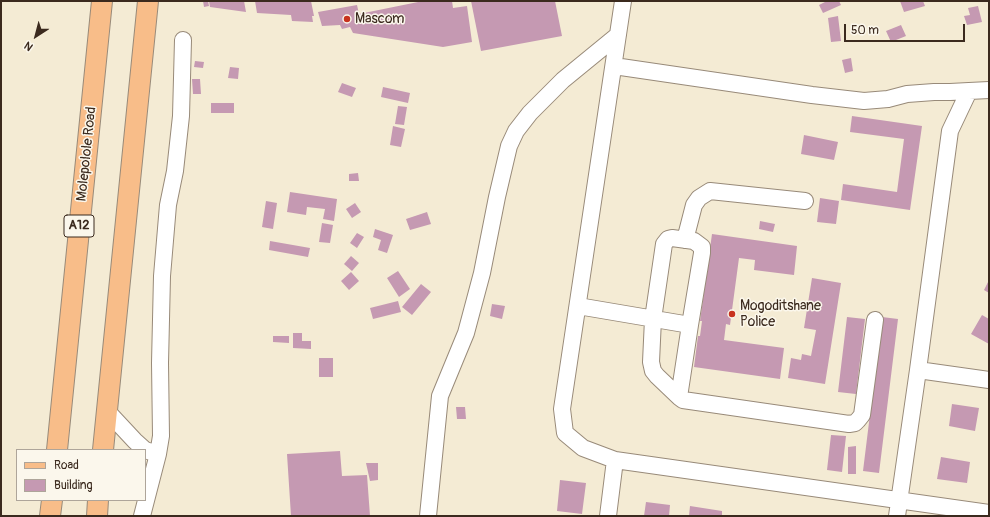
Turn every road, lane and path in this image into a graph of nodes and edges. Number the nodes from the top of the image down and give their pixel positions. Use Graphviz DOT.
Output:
graph roads {
  1 [pos="102,1"];
  2 [pos="148,1"];
  3 [pos="623,1"];
  4 [pos="618,35"];
  5 [pos="183,40"];
  6 [pos="614,66"];
  7 [pos="989,90"];
  8 [pos="969,91"];
  9 [pos="805,201"];
  10 [pos="685,240"];
  11 [pos="578,306"];
  12 [pos="653,319"];
  13 [pos="875,320"];
  14 [pos="690,325"];
  15 [pos="918,370"];
  16 [pos="989,380"];
  17 [pos="679,397"];
  18 [pos="107,411"];
  19 [pos="57,449"];
  20 [pos="103,449"];
  21 [pos="146,449"];
  22 [pos="150,452"];
  23 [pos="616,460"];
  24 [pos="146,484"];
  25 [pos="52,501"];
  26 [pos="98,501"];
  27 [pos="144,501"];
  28 [pos="898,508"];
  29 [pos="989,513"];
  30 [pos="50,516"];
  31 [pos="97,516"];
  32 [pos="142,516"];
  33 [pos="428,516"];
  34 [pos="608,516"];
  1 -- 19 [label="main road, Molepolole Road / A12"];
  2 -- 18 [label="main road"];
  3 -- 4 [label="street"];
  4 -- 6 [label="street"];
  4 -- 33 [label="street"];
  5 -- 22 [label="street"];
  6 -- 8 [label="street"];
  6 -- 11 [label="street"];
  7 -- 8 [label="street"];
  8 -- 15 [label="street"];
  9 -- 10 [label="street"];
  10 -- 12 [label="street"];
  10 -- 14 [label="street"];
  11 -- 12 [label="street"];
  11 -- 23 [label="street"];
  12 -- 14 [label="street"];
  12 -- 17 [label="street"];
  13 -- 17 [label="street"];
  14 -- 17 [label="street"];
  15 -- 16 [label="street"];
  15 -- 28 [label="street"];
  18 -- 20 [label="main road"];
  18 -- 21 [label="street"];
  22 -- 24 [label="street"];
  23 -- 28 [label="street"];
  23 -- 34 [label="street"];
  25 -- 30 [label="main road"];
  26 -- 31 [label="main road"];
  27 -- 32 [label="street"];
  28 -- 29 [label="street"];
}
